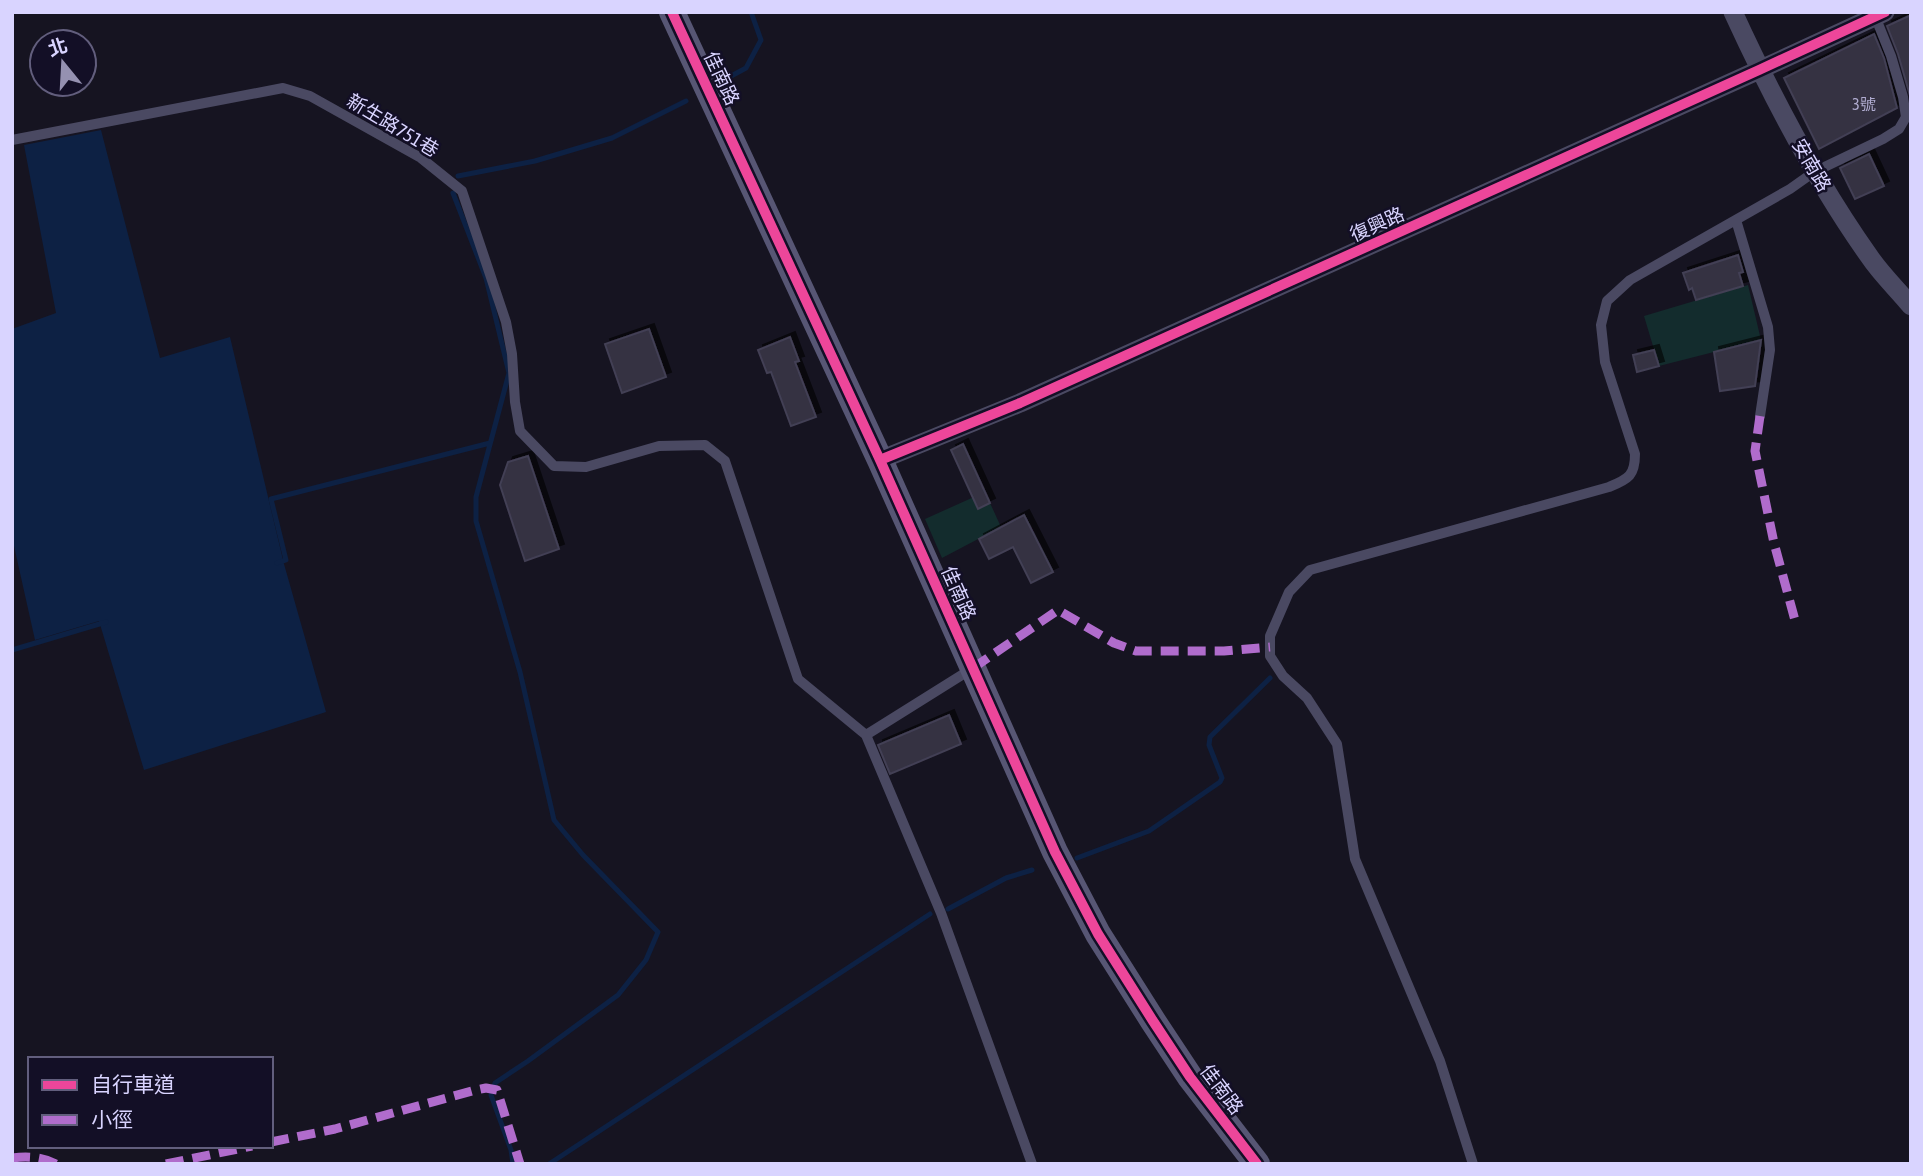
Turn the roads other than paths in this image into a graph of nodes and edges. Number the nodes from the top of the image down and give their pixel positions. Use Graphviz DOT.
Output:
graph roads {
  1 [pos="672,12"];
  2 [pos="1733,12"];
  3 [pos="1878,14"];
  4 [pos="1759,70"];
  5 [pos="12,140"];
  6 [pos="1814,172"];
  7 [pos="1736,220"];
  8 [pos="1911,306"];
  9 [pos="1760,416"];
  10 [pos="880,460"];
  11 [pos="973,668"];
  12 [pos="866,735"];
  13 [pos="1032,1164"];
  14 [pos="1257,1164"];
  15 [pos="1474,1164"];
  1 -- 10 [label="street, 佳南路"];
  2 -- 4 [label="street, 安南路"];
  3 -- 4 [label="street, 復興路"];
  3 -- 6 [label="lane"];
  4 -- 6 [label="street, 安南路"];
  4 -- 10 [label="street, 復興路"];
  5 -- 12 [label="lane, 新生路751巷"];
  6 -- 7 [label="lane"];
  6 -- 8 [label="street, 安南路"];
  7 -- 9 [label="lane"];
  7 -- 15 [label="lane"];
  10 -- 11 [label="street, 佳南路"];
  11 -- 12 [label="lane"];
  11 -- 14 [label="street, 佳南路"];
  12 -- 13 [label="lane"];
}
